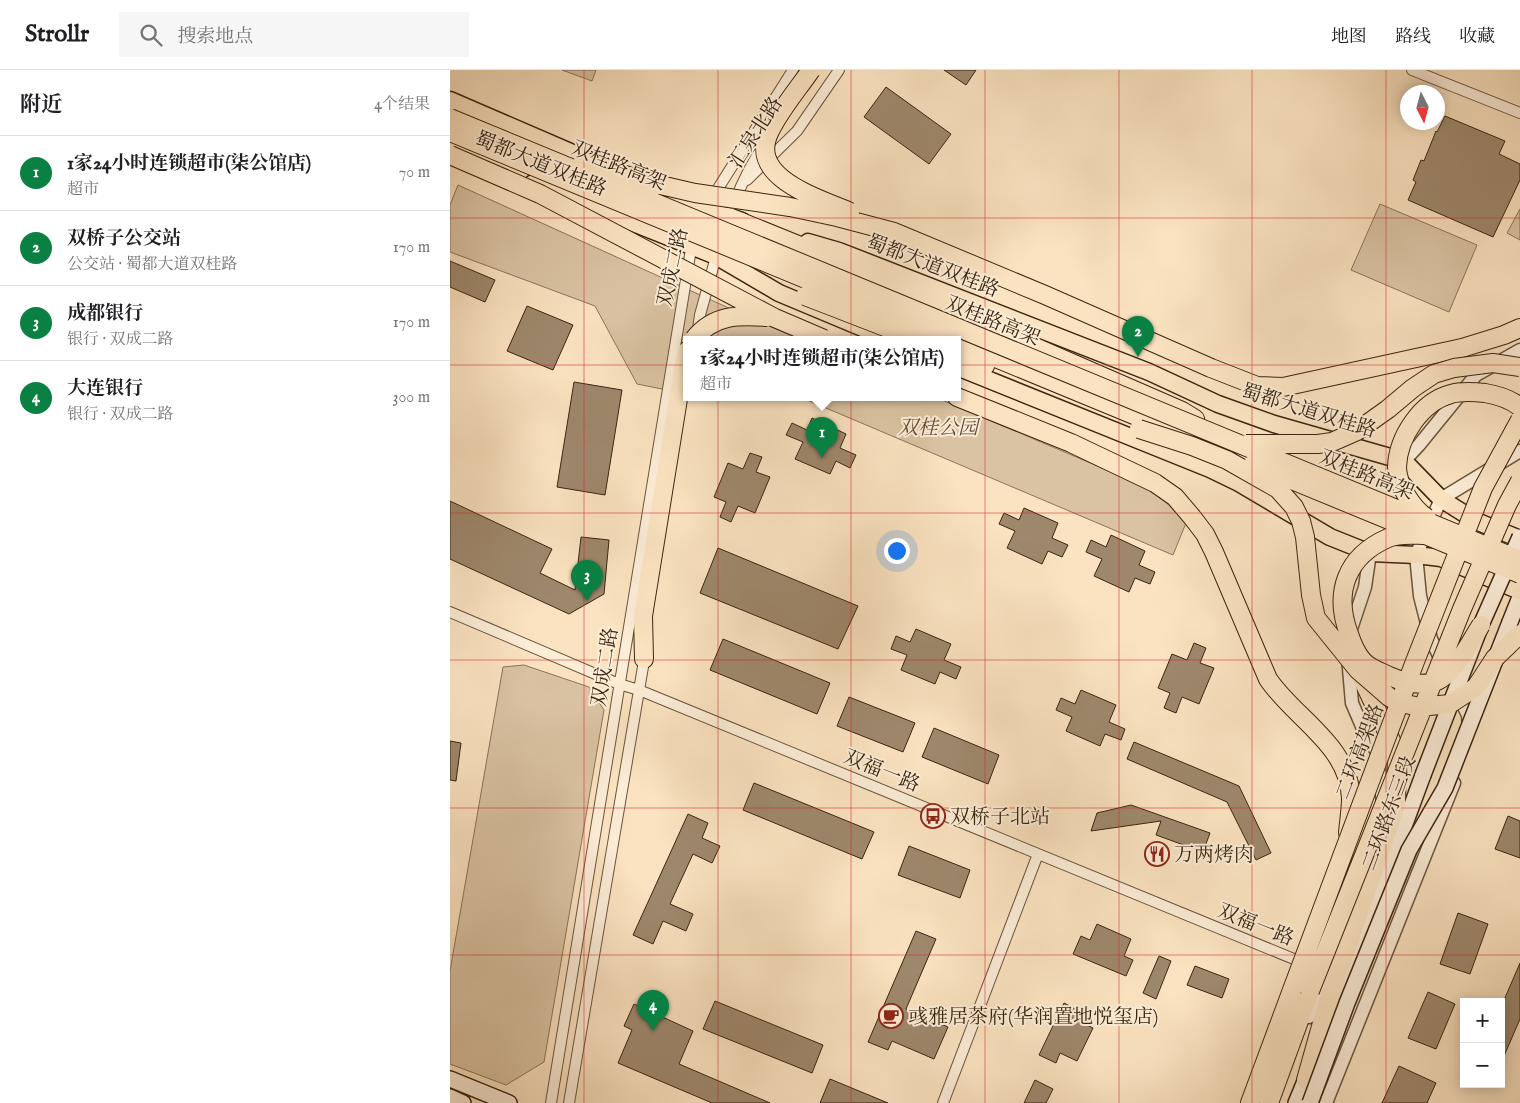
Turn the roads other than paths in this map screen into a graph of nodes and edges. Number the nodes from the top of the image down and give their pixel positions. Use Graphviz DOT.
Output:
graph roads {
  1 [pos="793,70"];
  2 [pos="811,70"];
  3 [pos="818,70"];
  4 [pos="840,70"];
  5 [pos="1412,70"];
  6 [pos="450,100"];
  7 [pos="450,109"];
  8 [pos="1520,113"];
  9 [pos="450,118"];
  10 [pos="450,132"];
  11 [pos="450,150"];
  12 [pos="450,155"];
  13 [pos="739,188"];
  14 [pos="705,209"];
  15 [pos="729,216"];
  16 [pos="894,232"];
  17 [pos="691,246"];
  18 [pos="716,256"];
  19 [pos="805,296"];
  20 [pos="775,318"];
  21 [pos="1520,328"];
  22 [pos="696,336"];
  23 [pos="698,336"];
  24 [pos="817,336"];
  25 [pos="882,336"];
  26 [pos="908,336"];
  27 [pos="944,336"];
  28 [pos="961,344"];
  29 [pos="1520,350"];
  30 [pos="961,357"];
  31 [pos="1520,367"];
  32 [pos="683,369"];
  33 [pos="961,369"];
  34 [pos="961,399"];
  35 [pos="686,401"];
  36 [pos="1520,407"];
  37 [pos="1520,420"];
  38 [pos="1280,426"];
  39 [pos="1140,429"];
  40 [pos="1520,450"];
  41 [pos="1234,452"];
  42 [pos="1404,461"];
  43 [pos="1520,481"];
  44 [pos="1278,488"];
  45 [pos="1251,490"];
  46 [pos="1440,499"];
  47 [pos="1432,531"];
  48 [pos="1520,538"];
  49 [pos="1370,553"];
  50 [pos="1416,555"];
  51 [pos="1520,560"];
  52 [pos="1520,574"];
  53 [pos="1520,591"];
  54 [pos="1520,597"];
  55 [pos="450,612"];
  56 [pos="1481,625"];
  57 [pos="1520,634"];
  58 [pos="1495,658"];
  59 [pos="644,659"];
  60 [pos="1358,670"];
  61 [pos="619,684"];
  62 [pos="639,690"];
  63 [pos="1348,840"];
  64 [pos="1038,854"];
  65 [pos="1328,972"];
  66 [pos="450,1079"];
  67 [pos="1306,1080"];
  68 [pos="450,1098"];
  69 [pos="463,1103"];
  70 [pos="509,1103"];
  71 [pos="551,1103"];
  72 [pos="569,1103"];
  73 [pos="943,1103"];
  74 [pos="1250,1103"];
  75 [pos="1271,1103"];
  76 [pos="1296,1103"];
  77 [pos="1310,1103"];
  78 [pos="1326,1103"];
  1 -- 14 [label="street, 汇泉北路"];
  2 -- 16 [label="highway, bridge"];
  3 -- 13 [label="street, 汇泉北路"];
  4 -- 13 [label="street"];
  5 -- 8 [label="street"];
  6 -- 14 [label="main road, 蜀都大道双桂路"];
  7 -- 16 [label="highway, bridge"];
  9 -- 41 [label="highway, 双桂路高架, bridge"];
  10 -- 27 [label="highway, 双桂路高架, bridge"];
  11 -- 17 [label="main road, 蜀都大道双桂路"];
  12 -- 20 [label="highway, bridge"];
  13 -- 15 [label="street, 汇泉北路"];
  14 -- 15 [label="main road, 蜀都大道双桂路"];
  14 -- 17 [label="street, 双成二路"];
  15 -- 18 [label="street, 双成二路"];
  15 -- 38 [label="main road, 蜀都大道双桂路"];
  15 -- 41 [label="highway, bridge"];
  16 -- 21 [label="highway, bridge"];
  17 -- 18 [label="main road, 蜀都大道双桂路"];
  17 -- 61 [label="street, 双成二路"];
  18 -- 19 [label="main road"];
  18 -- 22 [label="street, 双成二路"];
  18 -- 25 [label="main road, 蜀都大道双桂路"];
  19 -- 26 [label="highway, bridge"];
  20 -- 23 [label="highway, bridge"];
  20 -- 24 [label="highway, bridge"];
  28 -- 41 [label="highway, 双桂路高架"];
  29 -- 42 [label="street"];
  30 -- 39 [label="highway"];
  31 -- 41 [label="highway, bridge"];
  32 -- 59 [label="highway"];
  33 -- 45 [label="main road"];
  34 -- 63 [label="highway, bridge"];
  35 -- 59 [label="street, 双成二路"];
  36 -- 47 [label="highway, bridge"];
  37 -- 63 [label="highway, 二环高架路, bridge"];
  38 -- 42 [label="main road, 蜀都大道双桂路"];
  38 -- 45 [label="main road"];
  39 -- 41 [label="highway, bridge"];
  39 -- 44 [label="highway, bridge"];
  40 -- 46 [label="street"];
  41 -- 44 [label="highway, bridge"];
  41 -- 47 [label="highway, 双桂路高架, bridge"];
  42 -- 46 [label="main road"];
  43 -- 75 [label="highway, bridge"];
  44 -- 60 [label="highway, bridge"];
  45 -- 49 [label="main road"];
  46 -- 48 [label="main road"];
  46 -- 50 [label="street"];
  47 -- 51 [label="highway, 双桂路高架, bridge"];
  47 -- 52 [label="highway, 双桂路高架, bridge"];
  47 -- 56 [label="highway, bridge"];
  48 -- 56 [label="main road, 二环路东三段, bridge"];
  49 -- 50 [label="main road"];
  49 -- 65 [label="street"];
  50 -- 53 [label="main road"];
  50 -- 78 [label="street"];
  54 -- 58 [label="main road, 二环路东三段, bridge"];
  55 -- 61 [label="street, 双福一路"];
  56 -- 67 [label="main road, 二环路东三段, bridge"];
  57 -- 58 [label="highway, bridge"];
  58 -- 60 [label="highway, bridge"];
  58 -- 77 [label="main road, 二环路东三段, bridge"];
  59 -- 62 [label="street, 双成二路"];
  60 -- 67 [label="highway, bridge"];
  61 -- 62 [label="street, 双福一路"];
  61 -- 71 [label="street, 双成二路"];
  62 -- 64 [label="street, 双福一路"];
  62 -- 72 [label="street, 双成二路"];
  63 -- 74 [label="highway, 二环高架路, bridge"];
  64 -- 65 [label="street, 双福一路"];
  64 -- 73 [label="street"];
  65 -- 75 [label="street"];
  66 -- 70 [label="main road"];
  67 -- 76 [label="main road, 二环路东三段"];
  68 -- 69 [label="main road"];
}
